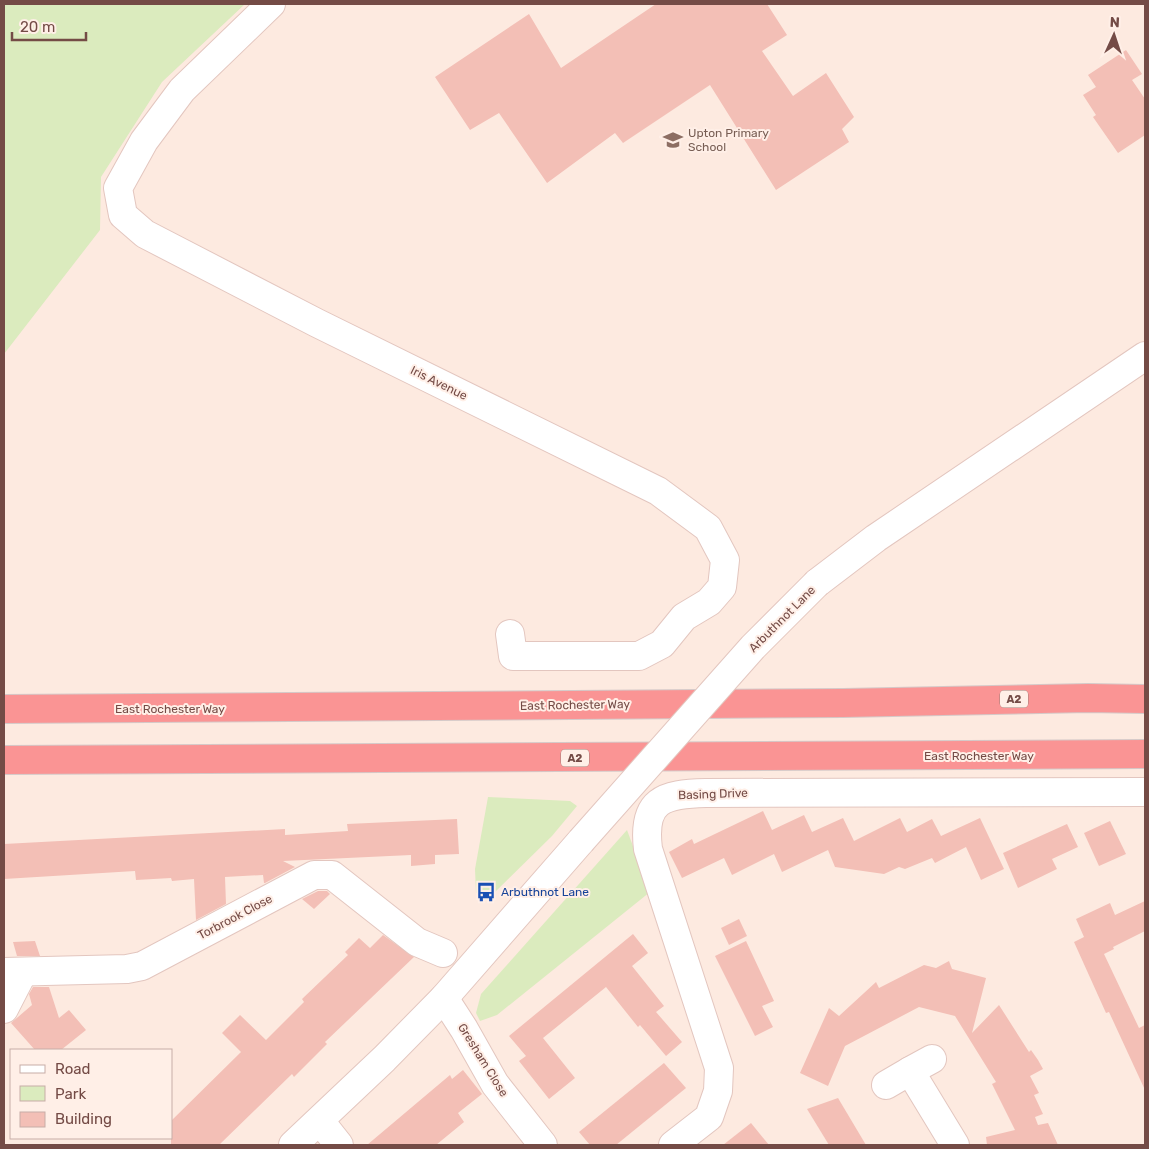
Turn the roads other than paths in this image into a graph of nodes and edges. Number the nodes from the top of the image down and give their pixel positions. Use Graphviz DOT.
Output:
graph roads {
  1 [pos="271,4"];
  2 [pos="1145,356"];
  3 [pos="510,634"];
  4 [pos="1145,683"];
  5 [pos="1088,698"];
  6 [pos="1145,699"];
  7 [pos="4,709"];
  8 [pos="1145,754"];
  9 [pos="4,760"];
  10 [pos="1145,792"];
  11 [pos="444,953"];
  12 [pos="13,972"];
  13 [pos="444,998"];
  14 [pos="4,1009"];
  15 [pos="886,1085"];
  16 [pos="320,1121"];
  17 [pos="293,1145"];
  18 [pos="339,1145"];
  19 [pos="543,1145"];
  20 [pos="673,1145"];
  21 [pos="955,1145"];
  1 -- 3 [label="street, Iris Avenue"];
  2 -- 13 [label="street, Arbuthnot Lane, bridge"];
  4 -- 5 [label="highway, A2"];
  5 -- 6 [label="highway, East Rochester Way / A2"];
  5 -- 7 [label="highway, East Rochester Way / A2"];
  8 -- 9 [label="highway, East Rochester Way / A2"];
  10 -- 20 [label="street, Basing Drive"];
  11 -- 12 [label="street, Torbrook Close"];
  12 -- 14 [label="street"];
  13 -- 16 [label="street, Arbuthnot Lane"];
  13 -- 19 [label="street, Gresham Close"];
  15 -- 21 [label="street"];
  16 -- 17 [label="street, Arbuthnot Lane"];
  16 -- 18 [label="street"];
}
